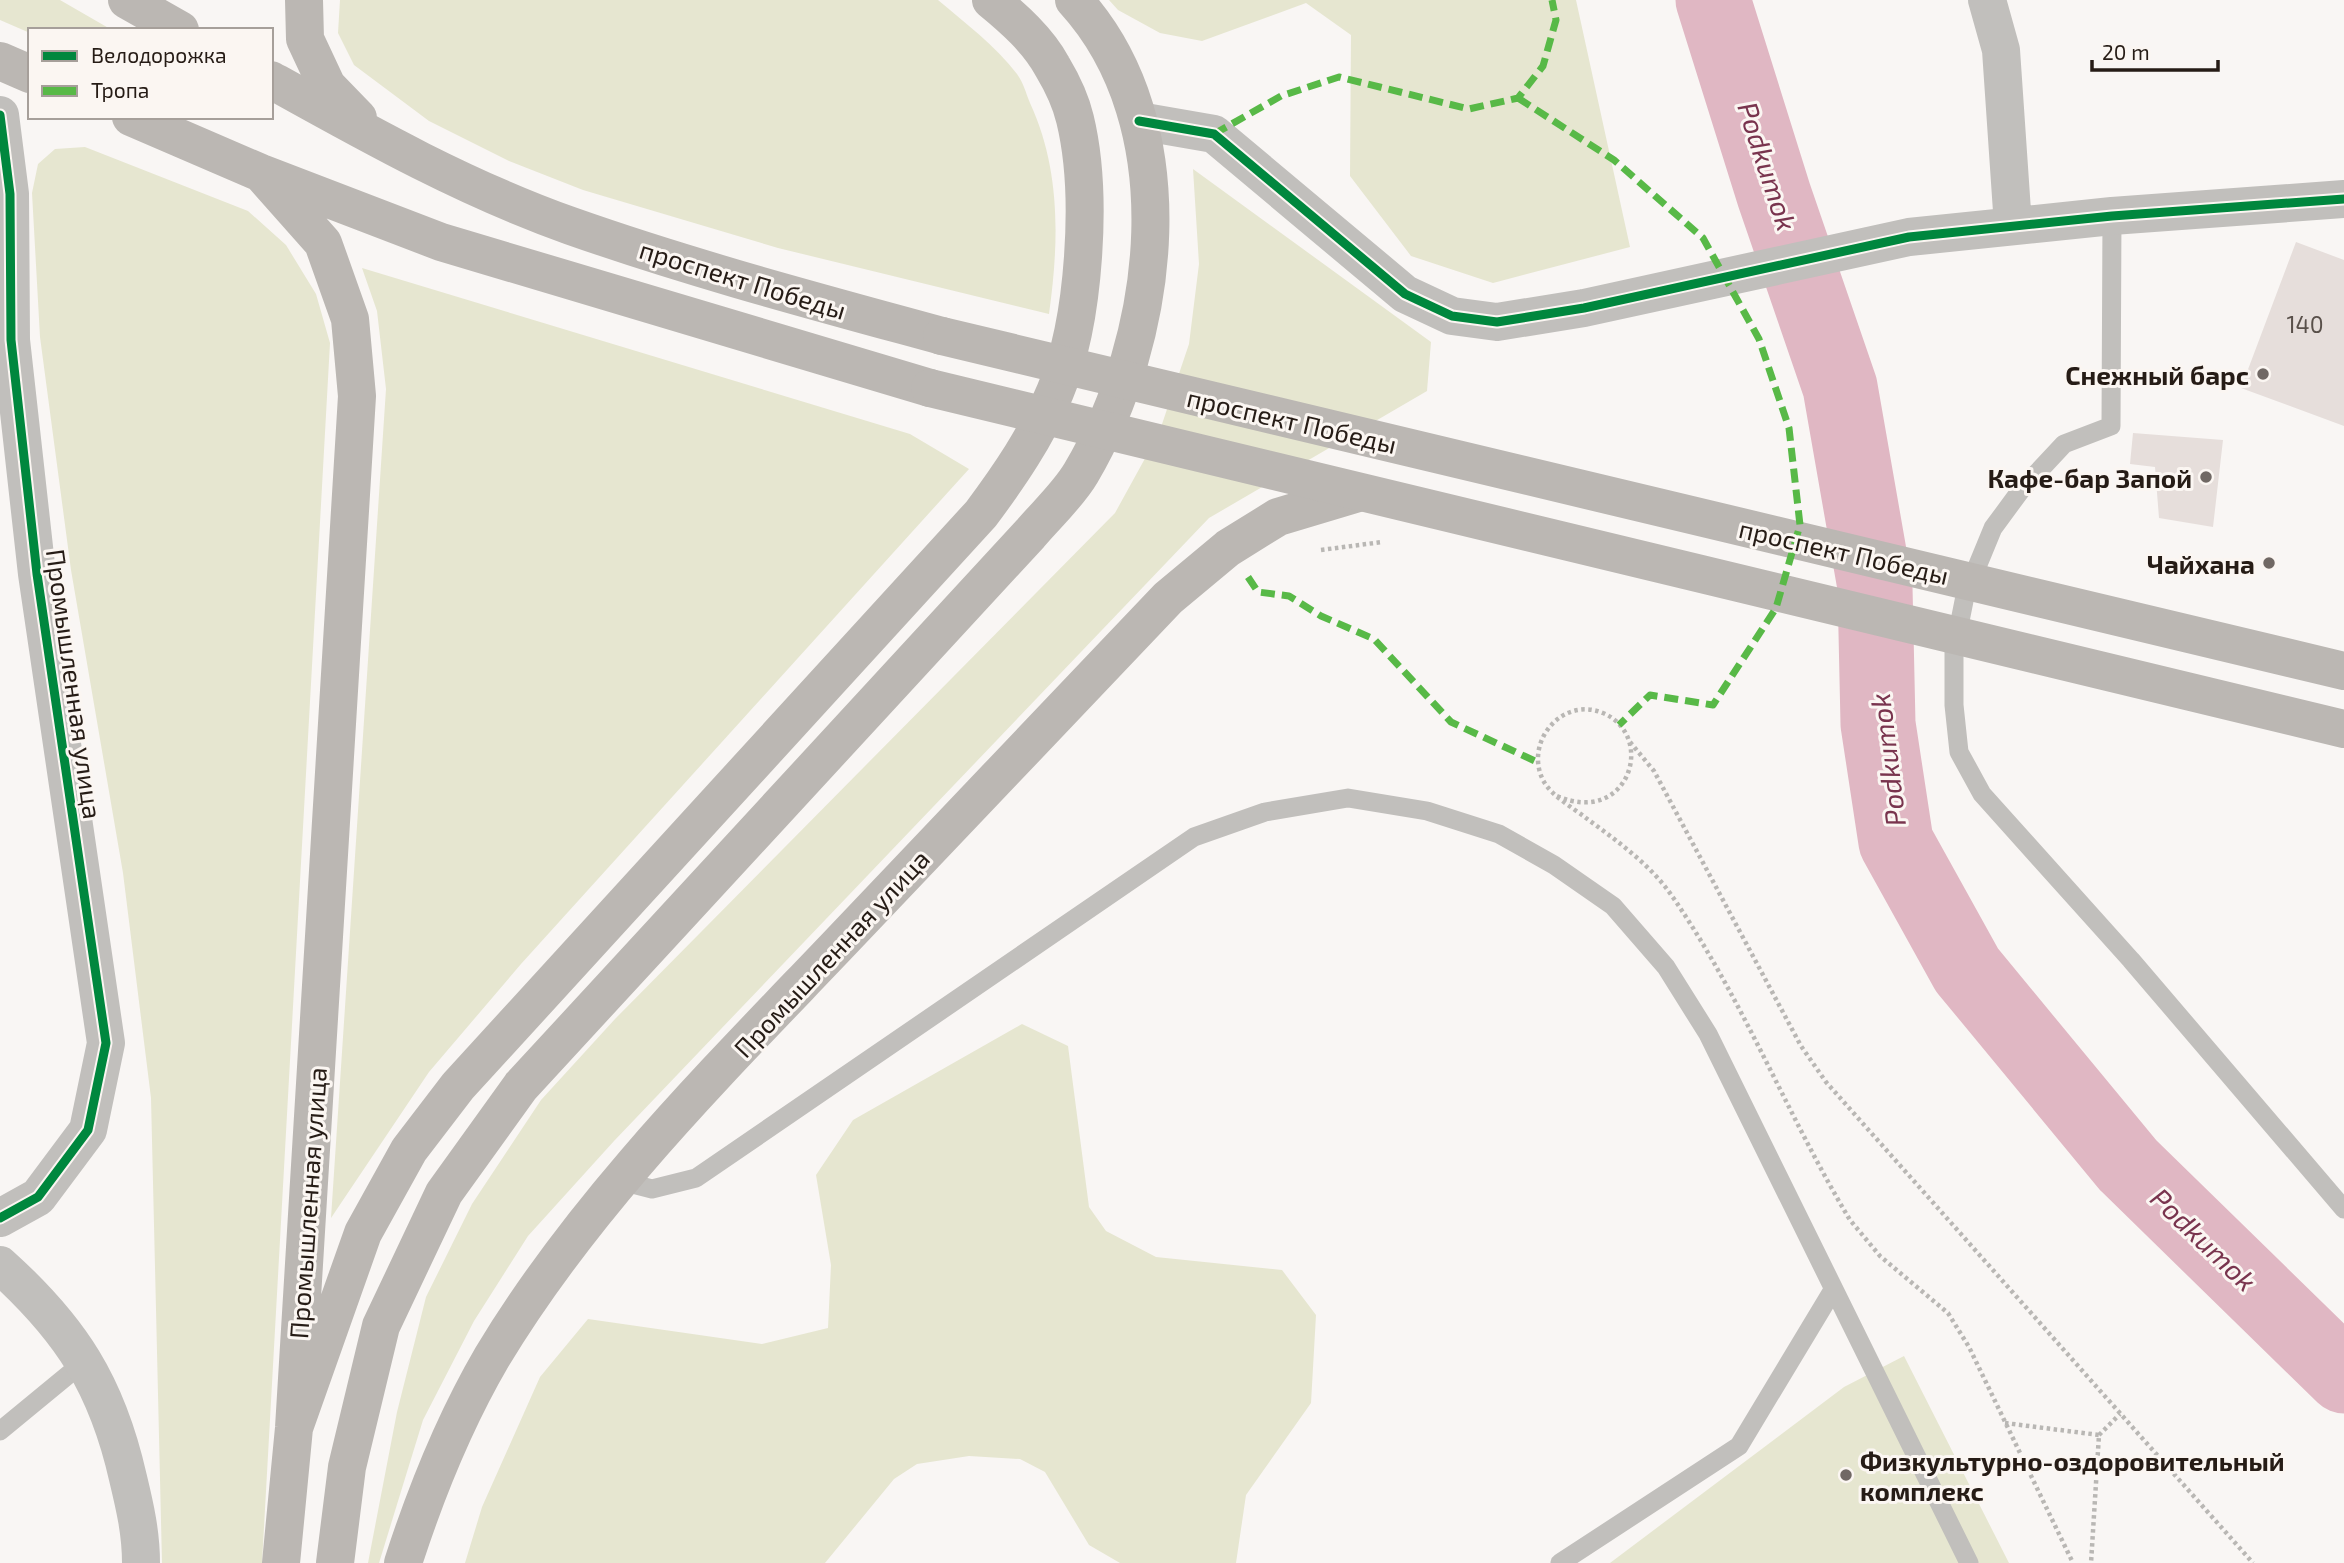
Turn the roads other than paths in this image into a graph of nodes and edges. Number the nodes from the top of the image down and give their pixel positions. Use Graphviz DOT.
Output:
graph roads {
  1 [pos="127,0"];
  2 [pos="304,0"];
  3 [pos="991,0"];
  4 [pos="1074,0"];
  5 [pos="1987,0"];
  6 [pos="166,17"];
  7 [pos="0,61"];
  8 [pos="28,73"];
  9 [pos="273,81"];
  10 [pos="0,115"];
  11 [pos="136,119"];
  12 [pos="1139,121"];
  13 [pos="381,142"];
  14 [pos="261,173"];
  15 [pos="2344,198"];
  16 [pos="2112,216"];
  17 [pos="2013,226"];
  18 [pos="1359,492"];
  19 [pos="2344,671"];
  20 [pos="2344,729"];
  21 [pos="621,1181"];
  22 [pos="2344,1209"];
  23 [pos="0,1218"];
  24 [pos="0,1265"];
  25 [pos="1833,1290"];
  26 [pos="85,1360"];
  27 [pos="293,1428"];
  28 [pos="0,1431"];
  29 [pos="141,1563"];
  30 [pos="281,1563"];
  31 [pos="335,1563"];
  32 [pos="403,1563"];
  33 [pos="1560,1563"];
  34 [pos="1969,1563"];
  1 -- 6 [label="main road"];
  2 -- 13 [label="main road"];
  3 -- 27 [label="main road"];
  4 -- 12 [label="main road"];
  5 -- 17 [label="street"];
  7 -- 8 [label="main road"];
  9 -- 13 [label="main road, проспект Победы"];
  10 -- 23 [label="street, Промышленная улица"];
  11 -- 14 [label="main road, Промышленная улица"];
  12 -- 17 [label="street"];
  12 -- 31 [label="main road"];
  13 -- 19 [label="main road, проспект Победы, bridge"];
  14 -- 18 [label="main road, проспект Победы, bridge"];
  14 -- 27 [label="main road, Промышленная улица"];
  15 -- 16 [label="street"];
  16 -- 17 [label="street"];
  16 -- 22 [label="lane"];
  18 -- 20 [label="main road, проспект Победы, bridge"];
  18 -- 21 [label="main road, Промышленная улица"];
  21 -- 25 [label="lane"];
  21 -- 32 [label="main road, Промышленная улица"];
  24 -- 26 [label="street"];
  25 -- 33 [label="lane"];
  25 -- 34 [label="lane"];
  26 -- 28 [label="lane"];
  26 -- 29 [label="street"];
  27 -- 30 [label="main road, Промышленная улица"];
}
